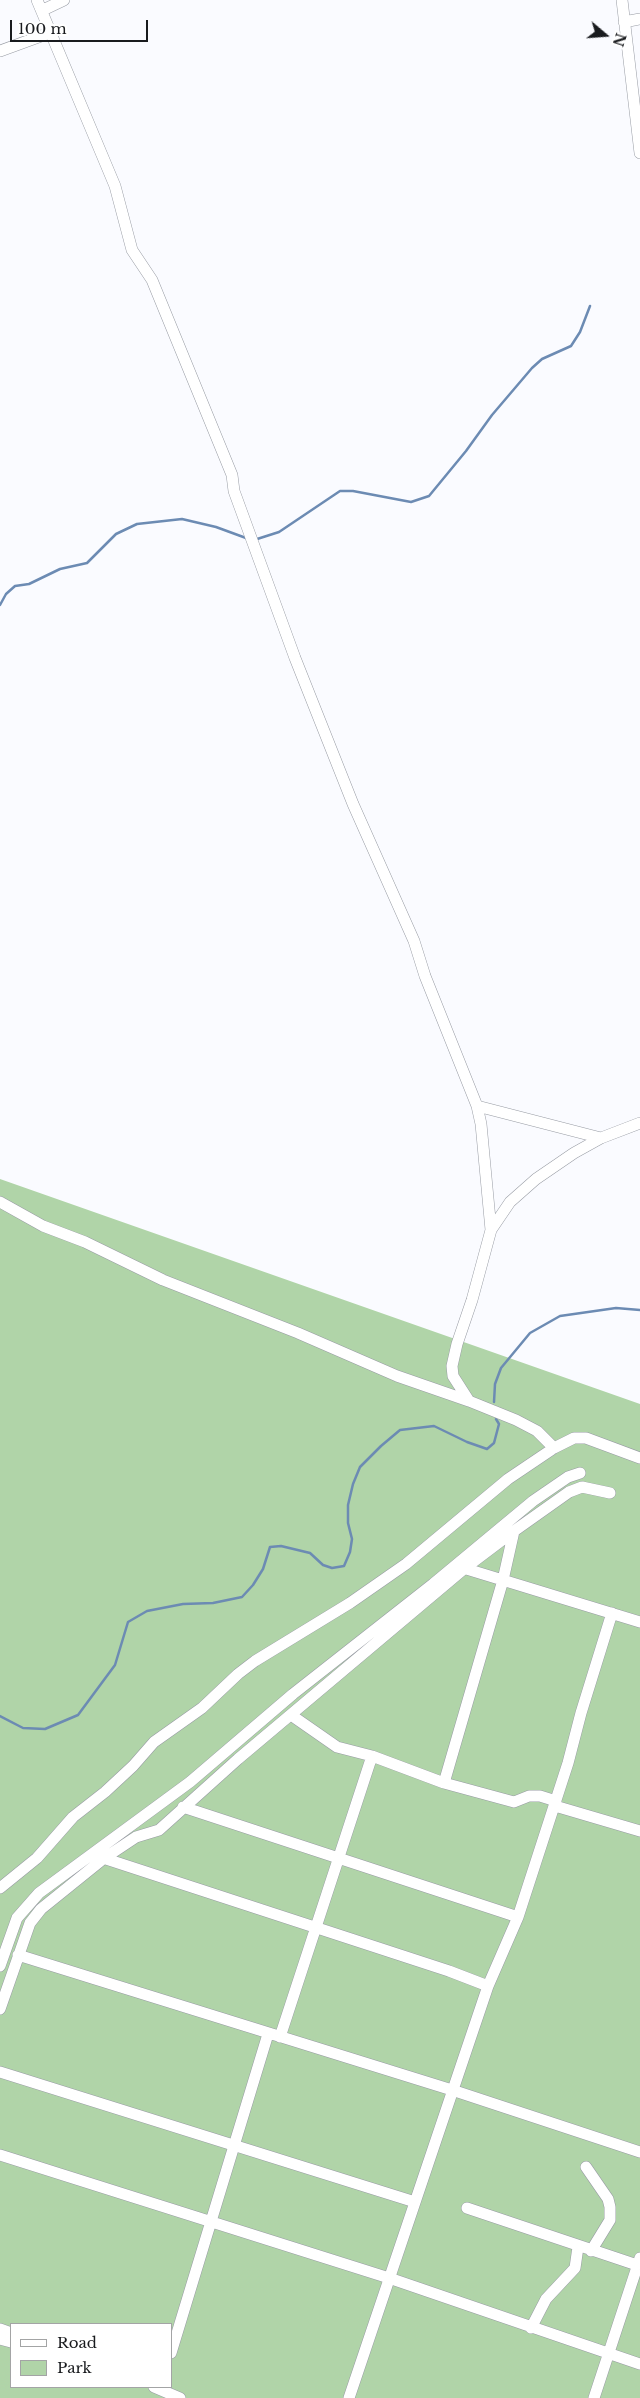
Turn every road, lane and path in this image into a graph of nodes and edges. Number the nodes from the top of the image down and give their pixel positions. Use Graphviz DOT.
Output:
graph roads {
  1 [pos="64,0"];
  2 [pos="622,0"];
  3 [pos="40,5"];
  4 [pos="640,19"];
  5 [pos="624,22"];
  6 [pos="52,32"];
  7 [pos="0,51"];
  8 [pos="640,153"];
  9 [pos="478,1106"];
  10 [pos="640,1123"];
  11 [pos="601,1138"];
  12 [pos="0,1202"];
  13 [pos="491,1230"];
  14 [pos="469,1401"];
  15 [pos="554,1448"];
  16 [pos="640,1458"];
  17 [pos="580,1473"];
  18 [pos="610,1493"];
  19 [pos="514,1531"];
  20 [pos="460,1567"];
  21 [pos="503,1580"];
  22 [pos="612,1613"];
  23 [pos="640,1622"];
  24 [pos="292,1715"];
  25 [pos="227,1750"];
  26 [pos="372,1756"];
  27 [pos="238,1759"];
  28 [pos="444,1783"];
  29 [pos="556,1803"];
  30 [pos="182,1807"];
  31 [pos="640,1831"];
  32 [pos="92,1852"];
  33 [pos="103,1859"];
  34 [pos="339,1859"];
  35 [pos="72,1868"];
  36 [pos="79,1878"];
  37 [pos="0,1888"];
  38 [pos="518,1917"];
  39 [pos="317,1928"];
  40 [pos="18,1954"];
  41 [pos="0,1966"];
  42 [pos="488,1986"];
  43 [pos="0,2009"];
  44 [pos="274,2035"];
  45 [pos="0,2072"];
  46 [pos="452,2090"];
  47 [pos="234,2146"];
  48 [pos="640,2152"];
  49 [pos="0,2155"];
  50 [pos="586,2167"];
  51 [pos="416,2202"];
  52 [pos="467,2208"];
  53 [pos="210,2222"];
  54 [pos="578,2247"];
  55 [pos="591,2251"];
  56 [pos="639,2262"];
  57 [pos="389,2278"];
  58 [pos="531,2328"];
  59 [pos="172,2350"];
  60 [pos="608,2354"];
  61 [pos="640,2364"];
  62 [pos="157,2388"];
  63 [pos="172,2393"];
  64 [pos="349,2398"];
  65 [pos="594,2398"];
  1 -- 3 [label="street"];
  2 -- 5 [label="street"];
  3 -- 6 [label="street"];
  4 -- 5 [label="street"];
  5 -- 8 [label="street"];
  6 -- 7 [label="street"];
  6 -- 9 [label="street"];
  9 -- 11 [label="street"];
  9 -- 13 [label="street"];
  10 -- 11 [label="street"];
  11 -- 13 [label="street"];
  12 -- 14 [label="street"];
  13 -- 14 [label="street"];
  14 -- 15 [label="street"];
  15 -- 16 [label="street"];
  15 -- 37 [label="street"];
  17 -- 20 [label="street"];
  18 -- 19 [label="street"];
  19 -- 20 [label="street"];
  19 -- 21 [label="street"];
  20 -- 21 [label="street"];
  20 -- 24 [label="street"];
  20 -- 25 [label="street"];
  21 -- 22 [label="street"];
  21 -- 28 [label="street"];
  22 -- 23 [label="street"];
  22 -- 29 [label="street"];
  24 -- 26 [label="street"];
  24 -- 27 [label="street"];
  25 -- 27 [label="street"];
  25 -- 32 [label="street"];
  26 -- 28 [label="street"];
  26 -- 34 [label="street"];
  27 -- 30 [label="street"];
  28 -- 29 [label="street"];
  29 -- 31 [label="street"];
  29 -- 38 [label="street"];
  30 -- 33 [label="street"];
  30 -- 34 [label="street"];
  32 -- 33 [label="street"];
  32 -- 35 [label="street"];
  33 -- 36 [label="street"];
  33 -- 39 [label="street"];
  34 -- 38 [label="street"];
  34 -- 39 [label="street"];
  35 -- 36 [label="street"];
  35 -- 41 [label="street"];
  36 -- 40 [label="street"];
  38 -- 42 [label="street"];
  39 -- 42 [label="street"];
  39 -- 44 [label="street"];
  40 -- 43 [label="street"];
  40 -- 44 [label="street"];
  42 -- 46 [label="street"];
  44 -- 46 [label="street"];
  44 -- 47 [label="street"];
  45 -- 47 [label="street"];
  46 -- 48 [label="street"];
  46 -- 51 [label="street"];
  47 -- 51 [label="street"];
  47 -- 53 [label="street"];
  49 -- 53 [label="street"];
  50 -- 55 [label="street"];
  51 -- 57 [label="street"];
  52 -- 54 [label="street"];
  53 -- 57 [label="street"];
  53 -- 59 [label="street"];
  54 -- 55 [label="street"];
  54 -- 58 [label="street"];
  55 -- 56 [label="street"];
  56 -- 60 [label="street"];
  57 -- 58 [label="street"];
  57 -- 64 [label="street"];
  58 -- 60 [label="street"];
  60 -- 61 [label="street"];
  60 -- 65 [label="street"];
  62 -- 63 [label="street"];
}
